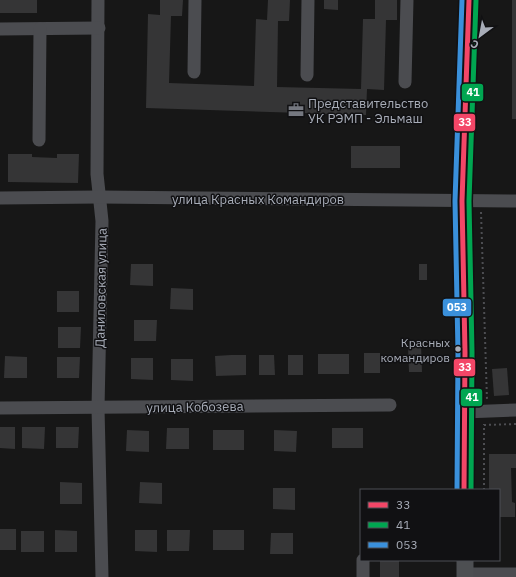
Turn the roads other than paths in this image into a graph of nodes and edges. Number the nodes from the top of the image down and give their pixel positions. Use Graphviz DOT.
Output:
graph roads {
  1 [pos="98,0"];
  2 [pos="196,0"];
  3 [pos="308,0"];
  4 [pos="407,0"];
  5 [pos="469,0"];
  6 [pos="98,28"];
  7 [pos="0,29"];
  8 [pos="40,29"];
  9 [pos="194,72"];
  10 [pos="307,75"];
  11 [pos="405,82"];
  12 [pos="38,140"];
  13 [pos="0,198"];
  14 [pos="99,198"];
  15 [pos="462,201"];
  16 [pos="516,201"];
  17 [pos="390,405"];
  18 [pos="0,408"];
  19 [pos="98,408"];
  20 [pos="516,410"];
  21 [pos="464,412"];
  22 [pos="464,489"];
  23 [pos="363,561"];
  24 [pos="465,570"];
  25 [pos="516,574"];
  26 [pos="102,577"];
  27 [pos="363,577"];
  1 -- 6 [label="street, Даниловская улица"];
  2 -- 9 [label="street"];
  3 -- 10 [label="street"];
  4 -- 11 [label="street"];
  5 -- 15 [label="main road"];
  6 -- 8 [label="street"];
  6 -- 14 [label="street, Даниловская улица"];
  7 -- 8 [label="street"];
  8 -- 12 [label="street"];
  13 -- 14 [label="street, улица Красных Командиров"];
  14 -- 15 [label="street, улица Красных Командиров"];
  14 -- 19 [label="street, Даниловская улица"];
  15 -- 16 [label="street, улица Красных Командиров"];
  15 -- 21 [label="main road"];
  17 -- 19 [label="street, улица Кобозева"];
  18 -- 19 [label="street, улица Кобозева"];
  19 -- 26 [label="street, Даниловская улица"];
  20 -- 21 [label="street"];
  21 -- 22 [label="main road"];
  23 -- 27 [label="street"];
  24 -- 25 [label="street"];
}
